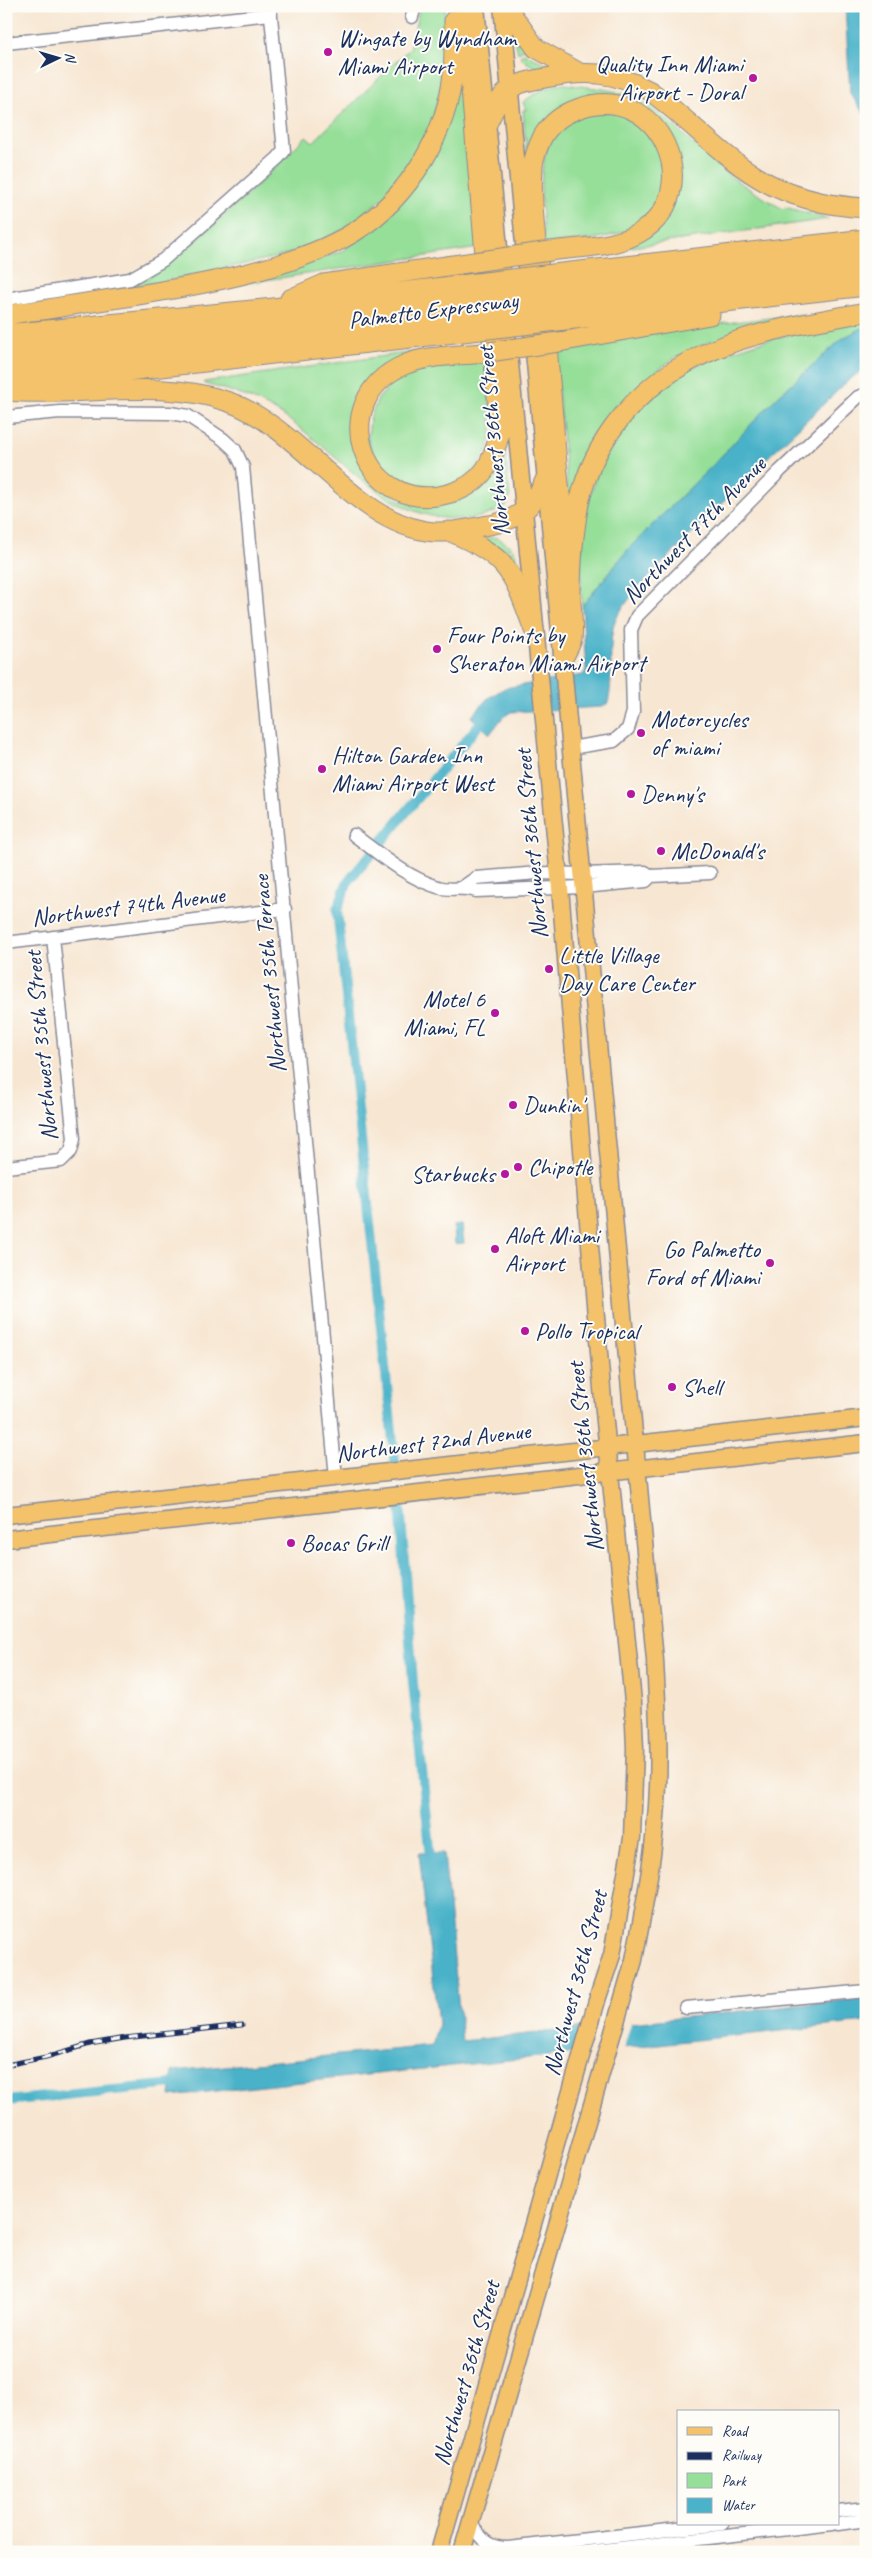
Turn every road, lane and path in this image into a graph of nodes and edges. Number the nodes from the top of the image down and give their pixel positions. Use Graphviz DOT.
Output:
graph roads {
  1 [pos="454,6"];
  2 [pos="464,6"];
  3 [pos="476,6"];
  4 [pos="504,6"];
  5 [pos="271,10"];
  6 [pos="6,43"];
  7 [pos="578,72"];
  8 [pos="509,90"];
  9 [pos="488,122"];
  10 [pos="866,208"];
  11 [pos="866,239"];
  12 [pos="866,255"];
  13 [pos="866,268"];
  14 [pos="866,286"];
  15 [pos="814,292"];
  16 [pos="555,297"];
  17 [pos="6,299"];
  18 [pos="478,306"];
  19 [pos="273,308"];
  20 [pos="866,312"];
  21 [pos="6,316"];
  22 [pos="6,334"];
  23 [pos="6,350"];
  24 [pos="6,367"];
  25 [pos="6,385"];
  26 [pos="6,391"];
  27 [pos="866,394"];
  28 [pos="6,417"];
  29 [pos="545,480"];
  30 [pos="524,513"];
  31 [pos="449,532"];
  32 [pos="571,575"];
  33 [pos="534,630"];
  34 [pos="562,660"];
  35 [pos="570,748"];
  36 [pos="359,838"];
  37 [pos="710,873"];
  38 [pos="559,881"];
  39 [pos="582,881"];
  40 [pos="285,909"];
  41 [pos="53,937"];
  42 [pos="6,942"];
  43 [pos="595,1021"];
  44 [pos="572,1023"];
  45 [pos="6,1167"];
  46 [pos="866,1418"];
  47 [pos="866,1442"];
  48 [pos="634,1444"];
  49 [pos="608,1446"];
  50 [pos="637,1468"];
  51 [pos="610,1471"];
  52 [pos="336,1478"];
  53 [pos="106,1504"];
  54 [pos="6,1515"];
  55 [pos="108,1527"];
  56 [pos="6,1539"];
  57 [pos="866,1991"];
  58 [pos="686,2008"];
  59 [pos="866,2508"];
  60 [pos="840,2511"];
  61 [pos="866,2520"];
  62 [pos="470,2524"];
  63 [pos="840,2524"];
  64 [pos="704,2526"];
  65 [pos="814,2526"];
  66 [pos="439,2552"];
  67 [pos="462,2552"];
  68 [pos="585,2552"];
  1 -- 21 [label="highway"];
  2 -- 15 [label="highway, bridge"];
  3 -- 9 [label="main road, Northwest 36th Street"];
  4 -- 7 [label="highway"];
  4 -- 8 [label="main road, Northwest 36th Street"];
  5 -- 6 [label="street"];
  5 -- 17 [label="street"];
  7 -- 8 [label="highway"];
  7 -- 10 [label="highway"];
  8 -- 9 [label="highway"];
  8 -- 29 [label="main road, Northwest 36th Street"];
  9 -- 30 [label="main road, Northwest 36th Street"];
  11 -- 16 [label="highway, Palmetto Expressway"];
  12 -- 16 [label="highway"];
  13 -- 16 [label="highway"];
  14 -- 15 [label="highway, Palmetto Expressway"];
  15 -- 16 [label="highway, Palmetto Expressway"];
  16 -- 18 [label="highway, Palmetto Expressway, bridge"];
  16 -- 18 [label="highway, Palmetto Expressway, bridge"];
  18 -- 19 [label="highway, Palmetto Expressway"];
  18 -- 23 [label="highway"];
  18 -- 24 [label="highway"];
  18 -- 25 [label="highway, Palmetto Expressway"];
  19 -- 22 [label="highway, Palmetto Expressway"];
  19 -- 32 [label="highway, bridge"];
  20 -- 32 [label="highway"];
  26 -- 31 [label="highway"];
  27 -- 35 [label="street, Northwest 77th Avenue"];
  28 -- 40 [label="street, Northwest 35th Terrace"];
  29 -- 30 [label="highway"];
  29 -- 34 [label="main road, Northwest 36th Street"];
  30 -- 31 [label="highway"];
  30 -- 33 [label="main road, Northwest 36th Street"];
  31 -- 33 [label="highway"];
  32 -- 34 [label="highway"];
  33 -- 38 [label="main road, Northwest 36th Street"];
  34 -- 35 [label="main road, Northwest 36th Street"];
  35 -- 39 [label="main road, Northwest 36th Street"];
  36 -- 38 [label="street"];
  37 -- 39 [label="street"];
  38 -- 39 [label="street"];
  38 -- 44 [label="main road, Northwest 36th Street"];
  39 -- 43 [label="main road, Northwest 36th Street"];
  40 -- 41 [label="street, Northwest 74th Avenue"];
  40 -- 52 [label="street, Northwest 35th Terrace"];
  41 -- 42 [label="street, Northwest 74th Avenue"];
  41 -- 45 [label="street, Northwest 35th Street"];
  43 -- 44 [label="main road"];
  43 -- 48 [label="main road, Northwest 36th Street"];
  44 -- 49 [label="main road, Northwest 36th Street"];
  46 -- 48 [label="main road, Northwest 72nd Avenue"];
  47 -- 50 [label="main road, Northwest 72nd Avenue"];
  48 -- 49 [label="main road, Northwest 72nd Avenue"];
  48 -- 50 [label="main road, Northwest 36th Street"];
  49 -- 51 [label="main road, Northwest 36th Street"];
  49 -- 52 [label="main road, Northwest 72nd Avenue"];
  50 -- 51 [label="main road, Northwest 72nd Avenue"];
  50 -- 62 [label="main road, Northwest 36th Street"];
  51 -- 55 [label="main road, Northwest 72nd Avenue"];
  51 -- 66 [label="main road, Northwest 36th Street"];
  52 -- 53 [label="main road, Northwest 72nd Avenue"];
  53 -- 54 [label="main road, Northwest 72nd Avenue"];
  53 -- 55 [label="main road"];
  55 -- 56 [label="main road, Northwest 72nd Avenue"];
  57 -- 58 [label="street"];
  59 -- 60 [label="street"];
  61 -- 63 [label="street"];
  62 -- 64 [label="street"];
  62 -- 67 [label="main road, Northwest 36th Street"];
  65 -- 68 [label="street"];
}
